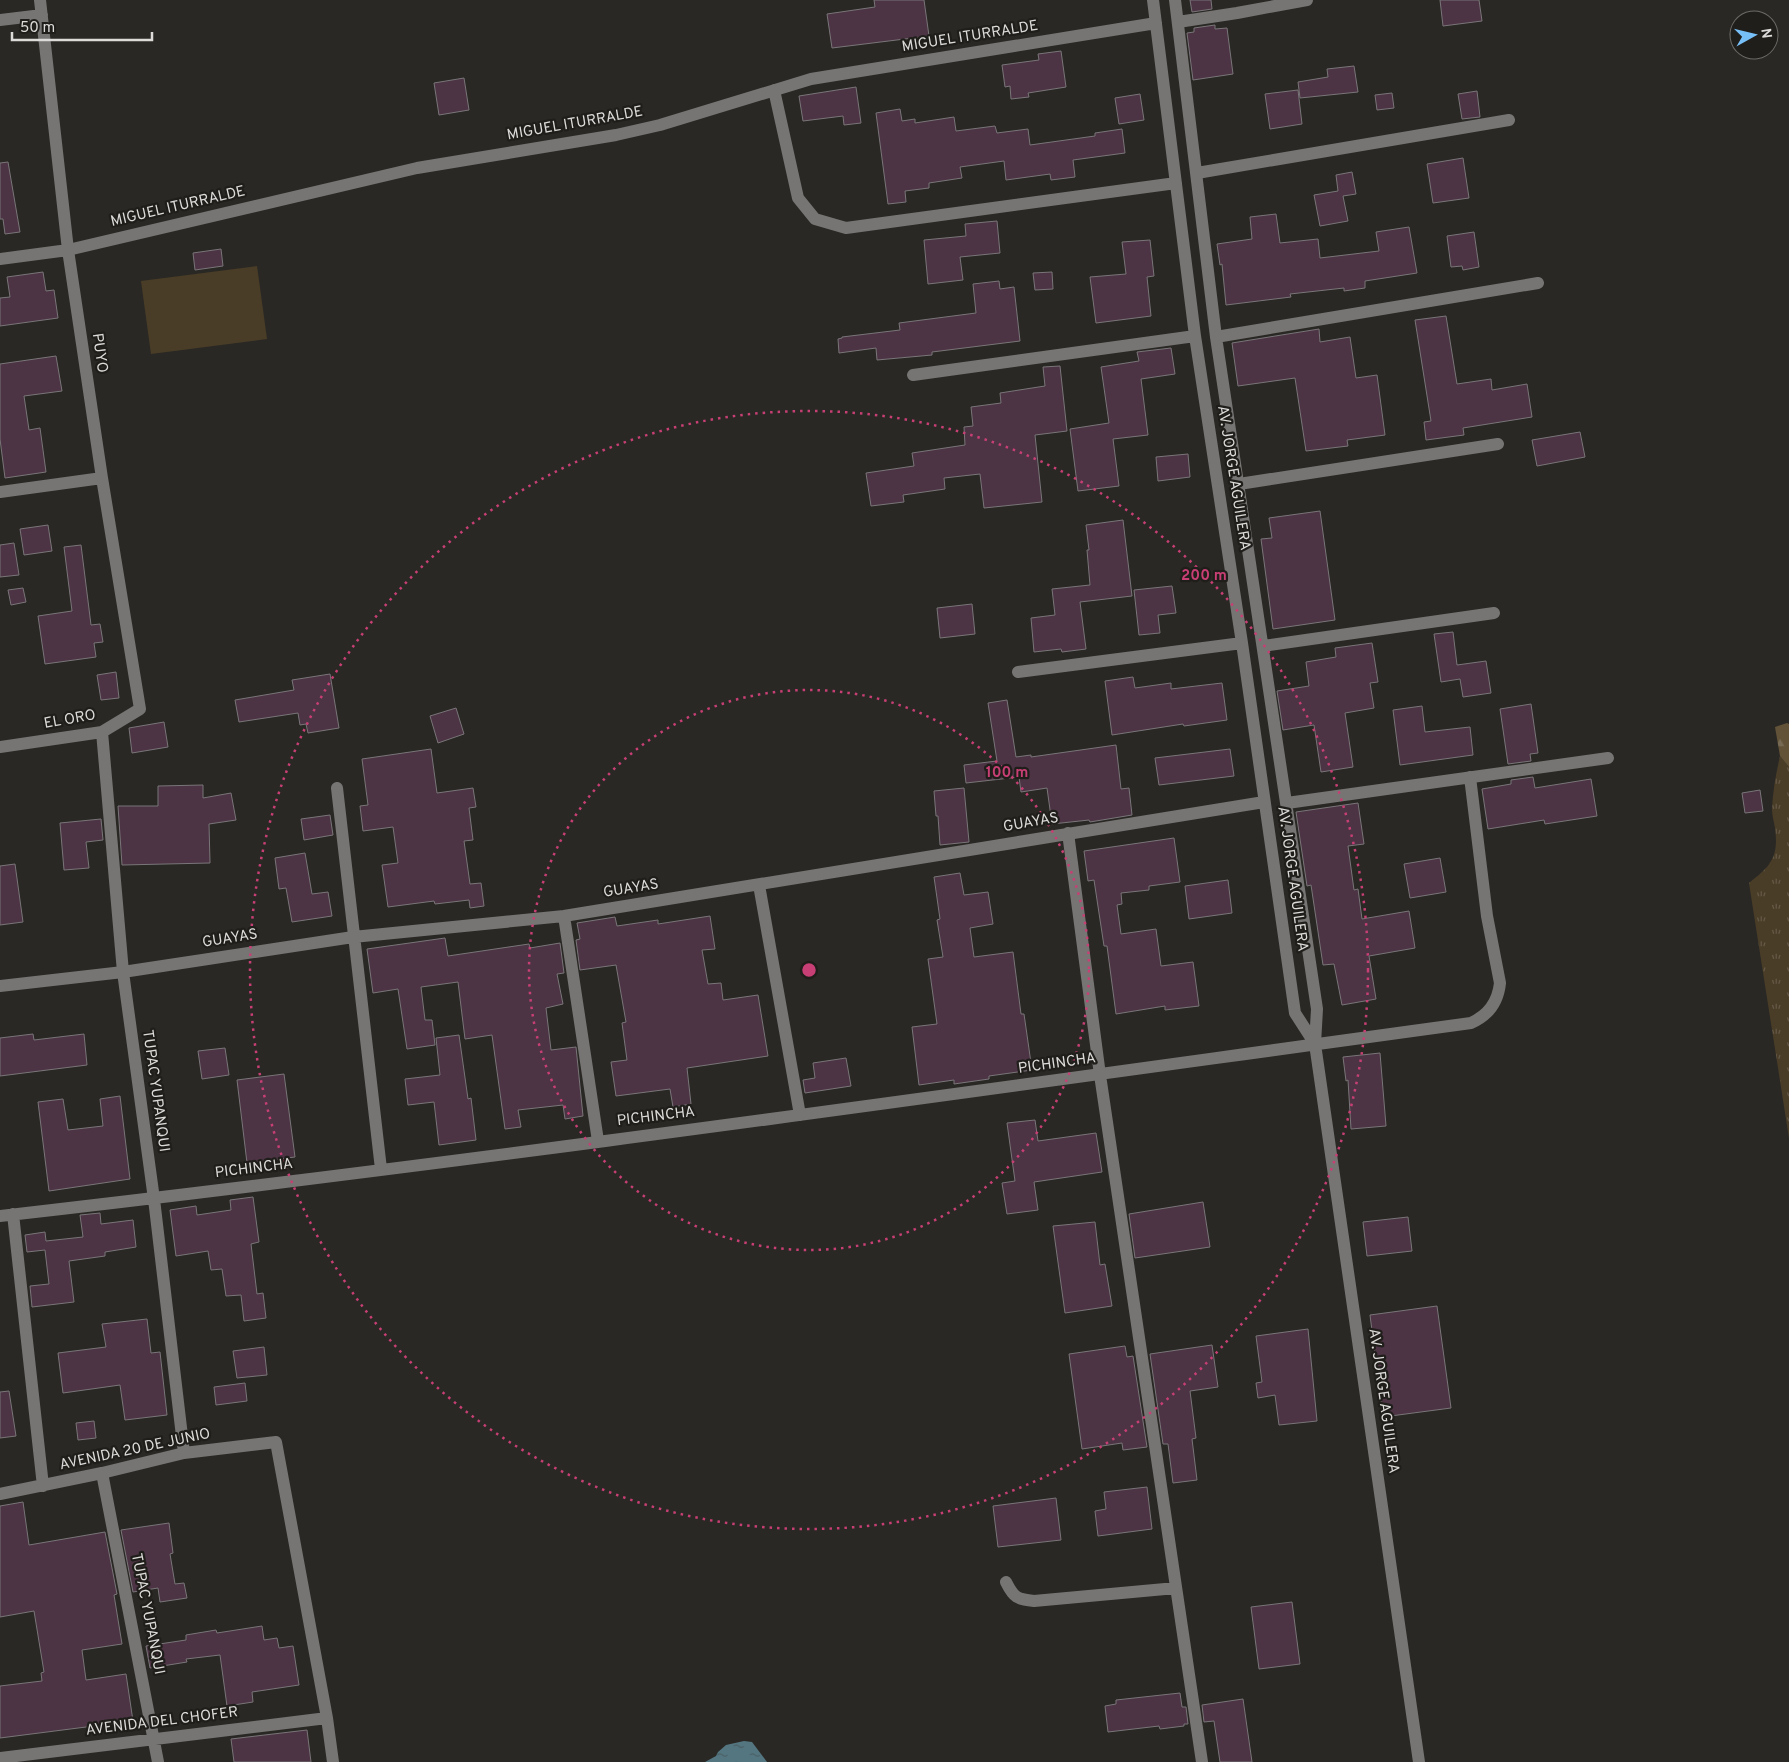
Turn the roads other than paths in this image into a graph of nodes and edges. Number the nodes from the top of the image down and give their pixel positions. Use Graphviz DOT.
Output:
graph roads {
  1 [pos="40,0"];
  2 [pos="1153,0"];
  3 [pos="1175,0"];
  4 [pos="1307,0"];
  5 [pos="42,15"];
  6 [pos="0,20"];
  7 [pos="1178,22"];
  8 [pos="1156,23"];
  9 [pos="774,90"];
  10 [pos="1509,120"];
  11 [pos="1196,173"];
  12 [pos="1176,183"];
  13 [pos="68,250"];
  14 [pos="0,260"];
  15 [pos="1538,283"];
  16 [pos="1195,336"];
  17 [pos="1216,337"];
  18 [pos="913,375"];
  19 [pos="1498,444"];
  20 [pos="102,478"];
  21 [pos="1239,484"];
  22 [pos="0,492"];
  23 [pos="1494,613"];
  24 [pos="1242,643"];
  25 [pos="1263,646"];
  26 [pos="1018,672"];
  27 [pos="140,709"];
  28 [pos="102,732"];
  29 [pos="0,747"];
  30 [pos="1608,758"];
  31 [pos="1470,777"];
  32 [pos="337,788"];
  33 [pos="1264,802"];
  34 [pos="1287,803"];
  35 [pos="1068,833"];
  36 [pos="758,885"];
  37 [pos="564,916"];
  38 [pos="354,937"];
  39 [pos="123,972"];
  40 [pos="0,986"];
  41 [pos="1315,1044"];
  42 [pos="1100,1075"];
  43 [pos="800,1115"];
  44 [pos="598,1141"];
  45 [pos="381,1169"];
  46 [pos="154,1199"];
  47 [pos="6,1215"];
  48 [pos="184,1454"];
  49 [pos="102,1473"];
  50 [pos="43,1486"];
  51 [pos="0,1494"];
  52 [pos="1006,1582"];
  53 [pos="1176,1588"];
  54 [pos="327,1718"];
  55 [pos="155,1740"];
  56 [pos="0,1758"];
  57 [pos="158,1762"];
  58 [pos="333,1762"];
  59 [pos="1202,1762"];
  60 [pos="1419,1762"];
  1 -- 5 [label="street, PUYO"];
  2 -- 8 [label="street, AV. JORGE AGUILERA"];
  3 -- 7 [label="street, AV. JORGE AGUILERA"];
  4 -- 7 [label="street"];
  5 -- 6 [label="street"];
  5 -- 13 [label="street, PUYO"];
  7 -- 11 [label="street, AV. JORGE AGUILERA"];
  8 -- 9 [label="street, MIGUEL ITURRALDE"];
  8 -- 12 [label="street, AV. JORGE AGUILERA"];
  9 -- 12 [label="street"];
  9 -- 13 [label="street, MIGUEL ITURRALDE"];
  10 -- 11 [label="street"];
  11 -- 17 [label="street, AV. JORGE AGUILERA"];
  12 -- 16 [label="street, AV. JORGE AGUILERA"];
  13 -- 14 [label="street, MIGUEL ITURRALDE"];
  13 -- 20 [label="street, PUYO"];
  15 -- 17 [label="street"];
  16 -- 18 [label="street"];
  16 -- 24 [label="street, AV. JORGE AGUILERA"];
  17 -- 21 [label="street, AV. JORGE AGUILERA"];
  19 -- 21 [label="street"];
  20 -- 22 [label="street"];
  20 -- 27 [label="street, PUYO"];
  21 -- 25 [label="street, AV. JORGE AGUILERA"];
  23 -- 25 [label="street"];
  24 -- 26 [label="street"];
  24 -- 33 [label="street, AV. JORGE AGUILERA"];
  25 -- 34 [label="street, AV. JORGE AGUILERA"];
  27 -- 28 [label="street, EL ORO"];
  28 -- 29 [label="street, EL ORO"];
  28 -- 39 [label="street, TUPAC YUPANQUI"];
  30 -- 31 [label="street"];
  31 -- 34 [label="street"];
  31 -- 41 [label="street, PICHINCHA"];
  32 -- 38 [label="street"];
  33 -- 35 [label="street, GUAYAS"];
  33 -- 41 [label="street, AV. JORGE AGUILERA"];
  34 -- 41 [label="street, AV. JORGE AGUILERA"];
  35 -- 36 [label="street, GUAYAS"];
  35 -- 42 [label="street"];
  36 -- 37 [label="street, GUAYAS"];
  36 -- 43 [label="street"];
  37 -- 38 [label="street, GUAYAS"];
  37 -- 44 [label="street"];
  38 -- 39 [label="street, GUAYAS"];
  38 -- 45 [label="street"];
  39 -- 40 [label="street, GUAYAS"];
  39 -- 46 [label="street, TUPAC YUPANQUI"];
  41 -- 42 [label="street, PICHINCHA"];
  41 -- 60 [label="street, AV. JORGE AGUILERA"];
  42 -- 43 [label="street, PICHINCHA"];
  42 -- 53 [label="street"];
  43 -- 44 [label="street, PICHINCHA"];
  44 -- 45 [label="street, PICHINCHA"];
  45 -- 46 [label="street, PICHINCHA"];
  46 -- 47 [label="street, PICHINCHA"];
  46 -- 48 [label="street, TUPAC YUPANQUI"];
  47 -- 50 [label="street"];
  48 -- 49 [label="street, AVENIDA 20 DE JUNIO"];
  48 -- 54 [label="street, AVENIDA 20 DE JUNIO"];
  49 -- 50 [label="street, AVENIDA 20 DE JUNIO"];
  49 -- 55 [label="street, TUPAC YUPANQUI"];
  50 -- 51 [label="street, AVENIDA 20 DE JUNIO"];
  52 -- 53 [label="street"];
  53 -- 59 [label="street"];
  54 -- 55 [label="street, AVENIDA DEL CHOFER"];
  54 -- 58 [label="street"];
  55 -- 56 [label="street, AVENIDA DEL CHOFER"];
  55 -- 57 [label="street, TUPAC YUPANQUI"];
}
